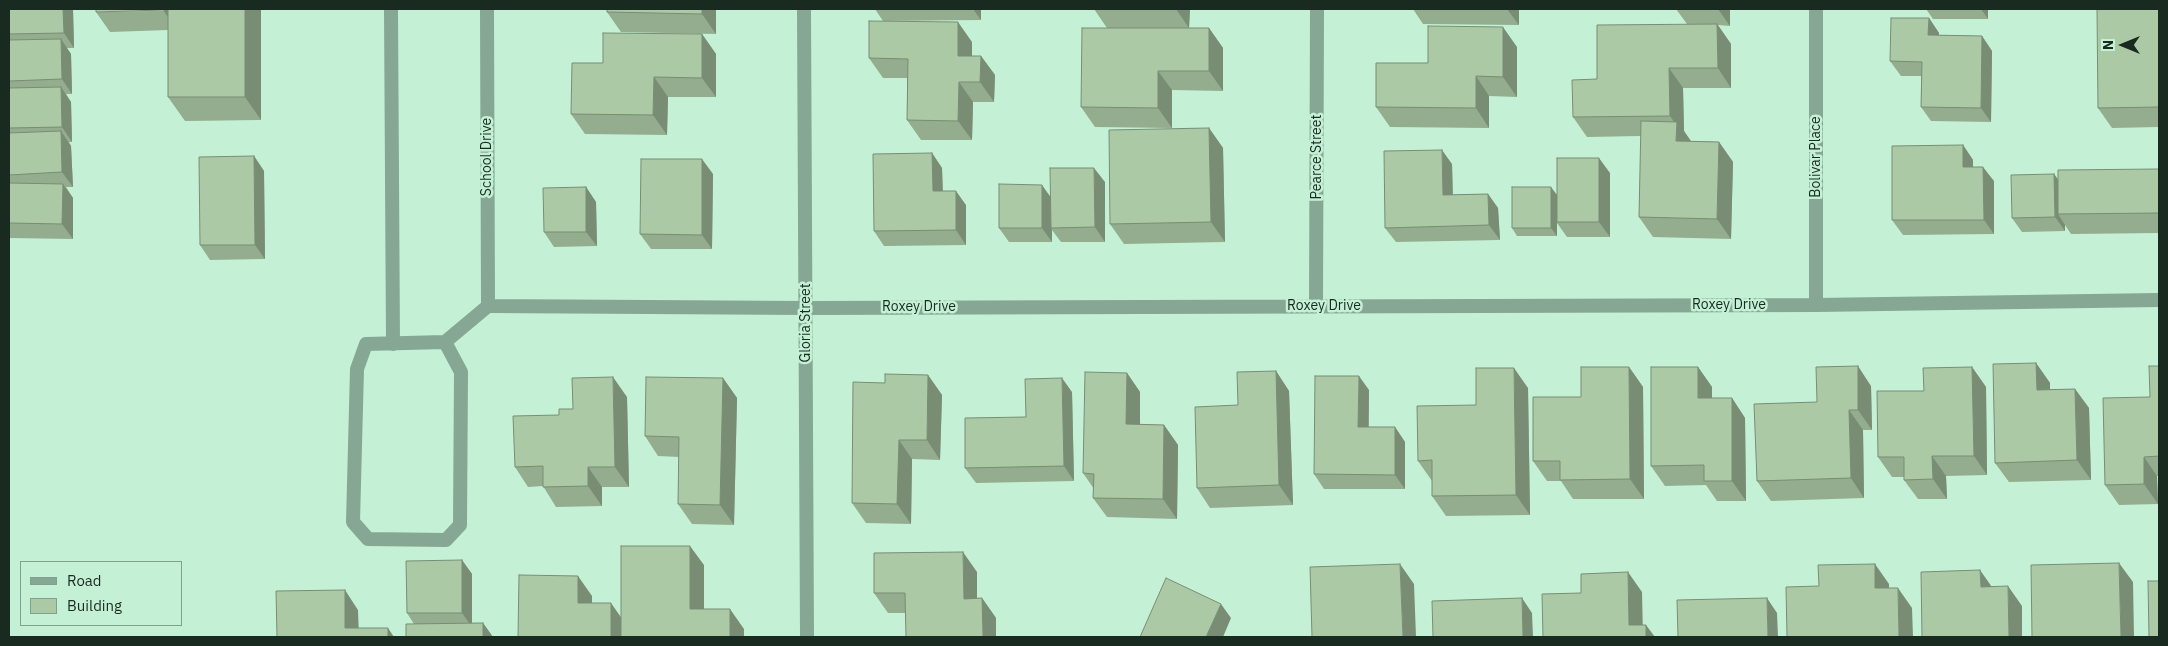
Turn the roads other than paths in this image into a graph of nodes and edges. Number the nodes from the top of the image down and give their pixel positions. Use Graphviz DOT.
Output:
graph roads {
  1 [pos="391,9"];
  2 [pos="487,9"];
  3 [pos="804,9"];
  4 [pos="1317,9"];
  5 [pos="1816,9"];
  6 [pos="2159,300"];
  7 [pos="1816,305"];
  8 [pos="488,306"];
  9 [pos="1316,306"];
  10 [pos="806,308"];
  11 [pos="445,342"];
  12 [pos="393,344"];
  13 [pos="807,637"];
  1 -- 12 [label="street"];
  2 -- 8 [label="street, School Drive"];
  3 -- 10 [label="street, Gloria Street"];
  4 -- 9 [label="street, Pearce Street"];
  5 -- 7 [label="street, Bolivar Place"];
  6 -- 7 [label="street, Roxey Drive"];
  7 -- 9 [label="street, Roxey Drive"];
  8 -- 10 [label="street, Roxey Drive"];
  8 -- 11 [label="street"];
  9 -- 10 [label="street, Roxey Drive"];
  10 -- 13 [label="street, Gloria Street"];
  11 -- 12 [label="street"];
  11 -- 12 [label="street"];
}
